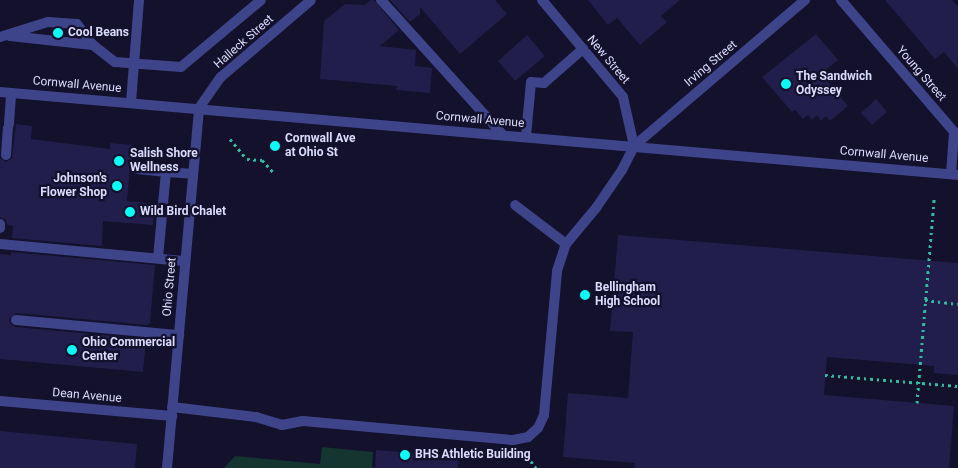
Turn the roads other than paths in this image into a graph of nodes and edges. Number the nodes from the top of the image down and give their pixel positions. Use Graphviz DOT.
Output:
graph roads {
  1 [pos="139,0"];
  2 [pos="311,0"];
  3 [pos="381,0"];
  4 [pos="542,0"];
  5 [pos="805,0"];
  6 [pos="841,0"];
  7 [pos="259,1"];
  8 [pos="3,36"];
  9 [pos="93,45"];
  10 [pos="583,49"];
  11 [pos="134,63"];
  12 [pos="0,92"];
  13 [pos="11,92"];
  14 [pos="131,102"];
  15 [pos="199,108"];
  16 [pos="502,134"];
  17 [pos="526,136"];
  18 [pos="634,146"];
  19 [pos="6,154"];
  20 [pos="138,170"];
  21 [pos="166,172"];
  22 [pos="193,174"];
  23 [pos="954,174"];
  24 [pos="515,205"];
  25 [pos="0,224"];
  26 [pos="0,228"];
  27 [pos="566,244"];
  28 [pos="5,248"];
  29 [pos="158,258"];
  30 [pos="185,261"];
  31 [pos="16,320"];
  32 [pos="179,335"];
  33 [pos="0,401"];
  34 [pos="172,412"];
  35 [pos="167,468"];
  1 -- 11 [label="street"];
  2 -- 15 [label="street, Halleck Street"];
  3 -- 16 [label="street"];
  4 -- 10 [label="street, New Street"];
  5 -- 18 [label="street, Irving Street"];
  6 -- 23 [label="street, Young Street"];
  7 -- 11 [label="street"];
  8 -- 9 [label="street"];
  8 -- 9 [label="street"];
  9 -- 11 [label="street"];
  10 -- 17 [label="street"];
  10 -- 18 [label="street, New Street"];
  11 -- 14 [label="street"];
  12 -- 13 [label="street, Cornwall Avenue"];
  13 -- 14 [label="street, Cornwall Avenue"];
  13 -- 19 [label="street"];
  14 -- 15 [label="street, Cornwall Avenue"];
  15 -- 16 [label="street, Cornwall Avenue"];
  15 -- 22 [label="street, Ohio Street"];
  16 -- 17 [label="street, Cornwall Avenue"];
  17 -- 18 [label="street, Cornwall Avenue"];
  18 -- 23 [label="street, Cornwall Avenue"];
  18 -- 27 [label="street"];
  20 -- 21 [label="street"];
  21 -- 22 [label="street"];
  21 -- 29 [label="street"];
  22 -- 30 [label="street, Ohio Street"];
  24 -- 27 [label="street"];
  25 -- 26 [label="street"];
  27 -- 34 [label="street, Dean Avenue"];
  28 -- 29 [label="street"];
  29 -- 30 [label="street"];
  30 -- 32 [label="street, Ohio Street"];
  31 -- 32 [label="street"];
  32 -- 34 [label="street, Ohio Street"];
  33 -- 34 [label="street, Dean Avenue"];
  34 -- 35 [label="street, Ohio Street"];
}
